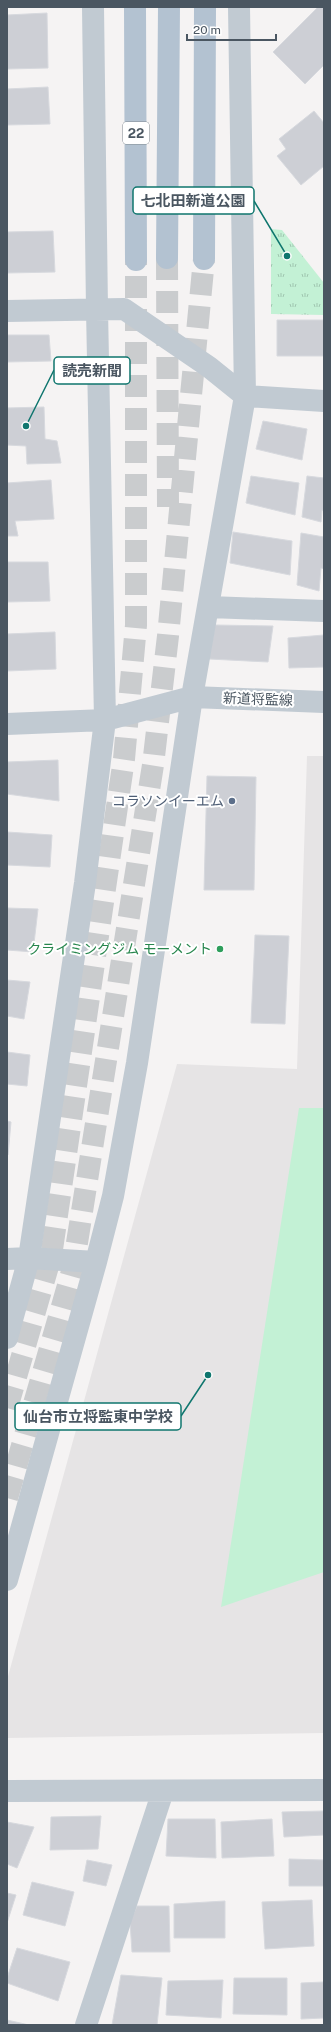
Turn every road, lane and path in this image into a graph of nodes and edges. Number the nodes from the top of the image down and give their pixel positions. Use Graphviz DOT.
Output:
graph roads {
  1 [pos="93,7"];
  2 [pos="135,7"];
  3 [pos="169,7"];
  4 [pos="206,7"];
  5 [pos="239,7"];
  6 [pos="167,258"];
  7 [pos="204,259"];
  8 [pos="136,260"];
  9 [pos="97,309"];
  10 [pos="7,311"];
  11 [pos="245,396"];
  12 [pos="324,402"];
  13 [pos="209,607"];
  14 [pos="324,611"];
  15 [pos="192,697"];
  16 [pos="324,702"];
  17 [pos="105,720"];
  18 [pos="7,724"];
  19 [pos="29,1258"];
  20 [pos="7,1260"];
  21 [pos="96,1262"];
  22 [pos="7,1338"];
  23 [pos="7,1580"];
  24 [pos="324,1790"];
  25 [pos="7,1791"];
  26 [pos="163,1791"];
  27 [pos="86,2025"];
  1 -- 9 [label="street"];
  2 -- 8 [label="main road, 22"];
  3 -- 6 [label="main road, 22"];
  4 -- 7 [label="main road"];
  5 -- 11 [label="street"];
  9 -- 10 [label="street"];
  9 -- 11 [label="street"];
  9 -- 17 [label="street"];
  11 -- 12 [label="street"];
  11 -- 13 [label="street"];
  13 -- 14 [label="street"];
  13 -- 15 [label="street"];
  15 -- 16 [label="street, 新道将監線"];
  15 -- 17 [label="street, 新道将監線"];
  15 -- 21 [label="street"];
  17 -- 18 [label="street, 新道将監線"];
  17 -- 19 [label="street"];
  19 -- 20 [label="street"];
  19 -- 21 [label="street"];
  19 -- 22 [label="street"];
  21 -- 23 [label="street"];
  24 -- 26 [label="street"];
  25 -- 26 [label="street"];
  26 -- 27 [label="street"];
}
